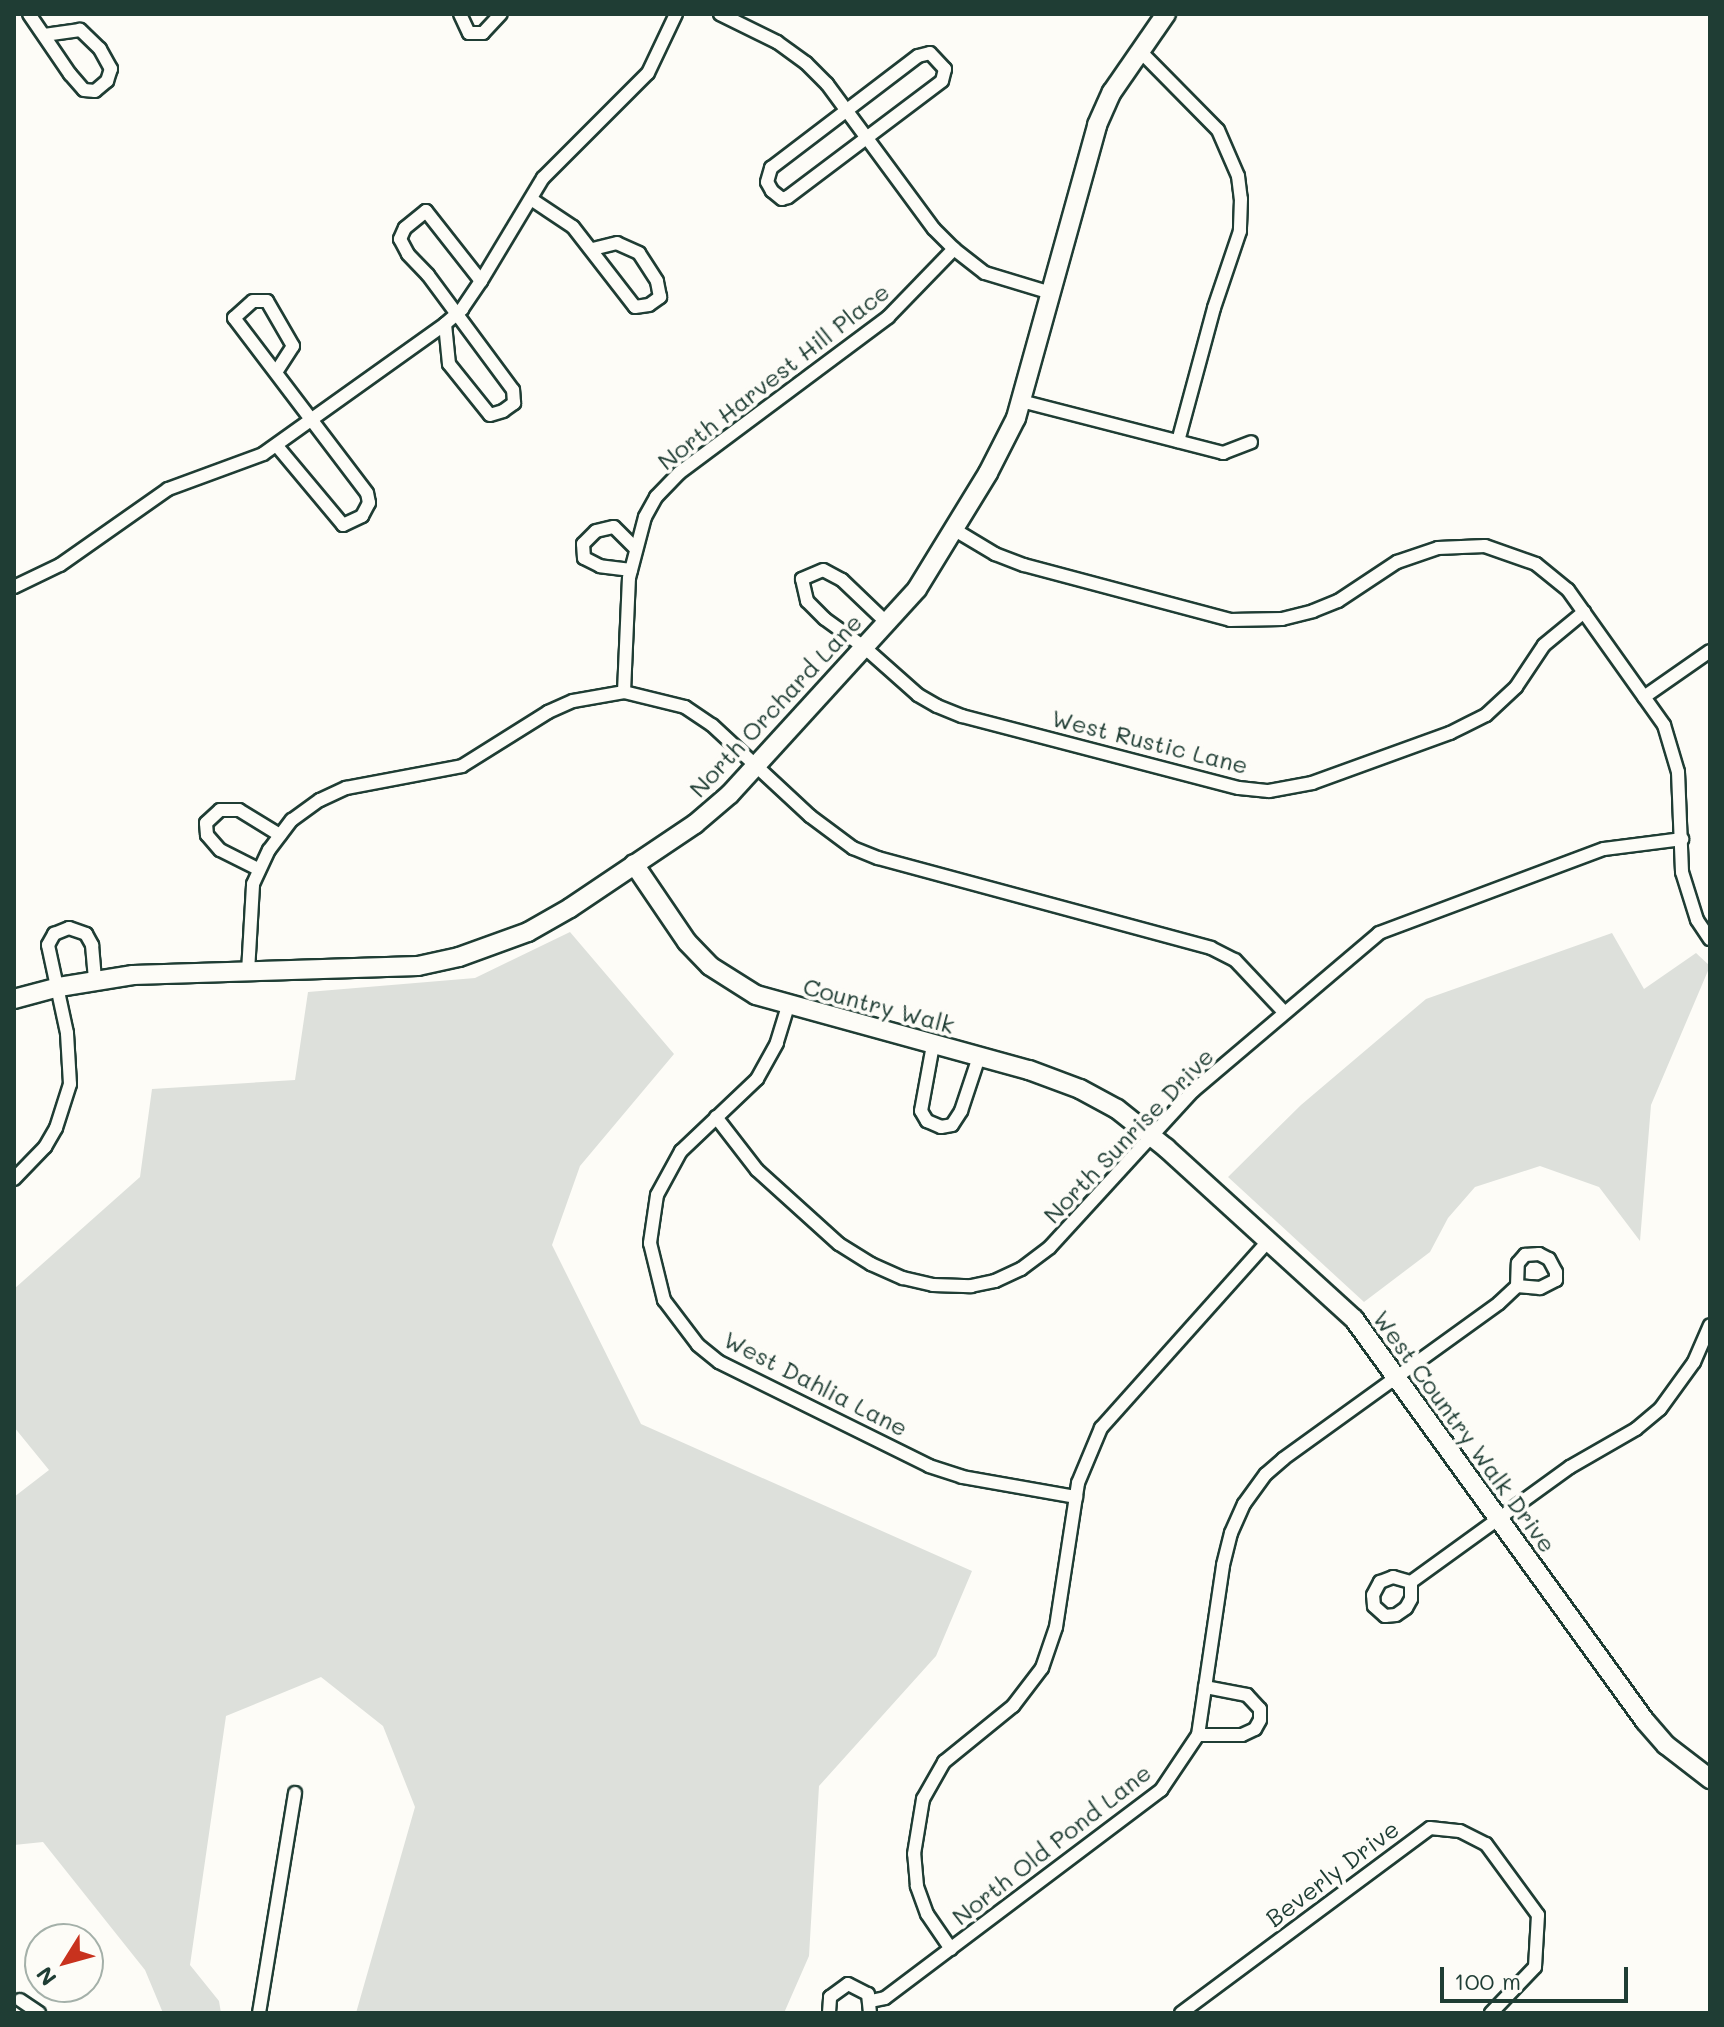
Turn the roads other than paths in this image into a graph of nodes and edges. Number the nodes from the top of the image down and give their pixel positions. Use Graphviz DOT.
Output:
graph roads {
  1 [pos="29,14"];
  2 [pos="460,14"];
  3 [pos="501,14"];
  4 [pos="676,14"];
  5 [pos="720,14"];
  6 [pos="752,14"];
  7 [pos="1166,14"];
  8 [pos="744,26"];
  9 [pos="44,35"];
  10 [pos="1139,50"];
  11 [pos="847,110"];
  12 [pos="868,138"];
  13 [pos="531,199"];
  14 [pos="593,249"];
  15 [pos="954,249"];
  16 [pos="481,281"];
  17 [pos="1051,293"];
  18 [pos="450,320"];
  19 [pos="277,371"];
  20 [pos="1021,401"];
  21 [pos="314,421"];
  22 [pos="1178,441"];
  23 [pos="1251,442"];
  24 [pos="277,446"];
  25 [pos="955,530"];
  26 [pos="634,547"];
  27 [pos="631,570"];
  28 [pos="14,587"];
  29 [pos="1584,612"];
  30 [pos="886,622"];
  31 [pos="864,647"];
  32 [pos="1710,651"];
  33 [pos="624,692"];
  34 [pos="1644,697"];
  35 [pos="756,766"];
  36 [pos="280,835"];
  37 [pos="1682,839"];
  38 [pos="634,864"];
  39 [pos="258,869"];
  40 [pos="1710,939"];
  41 [pos="248,972"];
  42 [pos="95,980"];
  43 [pos="59,987"];
  44 [pos="14,999"];
  45 [pos="788,1006"];
  46 [pos="1284,1012"];
  47 [pos="933,1045"];
  48 [pos="979,1057"];
  49 [pos="716,1117"];
  50 [pos="1152,1137"];
  51 [pos="14,1179"];
  52 [pos="1269,1240"];
  53 [pos="1517,1286"];
  54 [pos="1710,1325"];
  55 [pos="1398,1376"];
  56 [pos="1076,1497"];
  57 [pos="1499,1518"];
  58 [pos="1411,1582"];
  59 [pos="1205,1687"];
  60 [pos="1198,1735"];
  61 [pos="1710,1779"];
  62 [pos="295,1793"];
  63 [pos="951,1949"];
  64 [pos="20,2000"];
  65 [pos="871,2007"];
  66 [pos="39,2013"];
  67 [pos="259,2013"];
  68 [pos="829,2013"];
  69 [pos="1181,2013"];
  70 [pos="1491,2013"];
  1 -- 9 [label="street"];
  2 -- 3 [label="street"];
  4 -- 13 [label="street"];
  5 -- 8 [label="street"];
  6 -- 8 [label="street"];
  7 -- 10 [label="street, North Orchard Lane"];
  8 -- 11 [label="street"];
  9 -- 9 [label="street"];
  10 -- 17 [label="street, North Orchard Lane"];
  10 -- 22 [label="street"];
  11 -- 12 [label="street"];
  11 -- 12 [label="street"];
  11 -- 12 [label="street"];
  12 -- 15 [label="street"];
  13 -- 14 [label="street"];
  13 -- 16 [label="street"];
  14 -- 14 [label="street"];
  15 -- 17 [label="street"];
  15 -- 26 [label="street, North Harvest Hill Place"];
  16 -- 18 [label="street"];
  16 -- 18 [label="street"];
  17 -- 20 [label="street, North Orchard Lane"];
  18 -- 18 [label="street"];
  18 -- 21 [label="street"];
  19 -- 19 [label="street"];
  19 -- 21 [label="street"];
  20 -- 22 [label="street"];
  20 -- 25 [label="street, North Orchard Lane"];
  21 -- 24 [label="street"];
  21 -- 24 [label="street"];
  22 -- 23 [label="street"];
  24 -- 28 [label="street"];
  25 -- 29 [label="street"];
  25 -- 30 [label="street, North Orchard Lane"];
  26 -- 27 [label="street, North Harvest Hill Place"];
  26 -- 27 [label="street"];
  27 -- 33 [label="street, North Harvest Hill Place"];
  29 -- 31 [label="street, West Rustic Lane"];
  29 -- 34 [label="street"];
  30 -- 31 [label="street, North Orchard Lane"];
  30 -- 31 [label="street, West Rustic Lane"];
  31 -- 35 [label="street, North Orchard Lane"];
  32 -- 34 [label="street"];
  33 -- 35 [label="street"];
  33 -- 36 [label="street"];
  34 -- 37 [label="street"];
  35 -- 38 [label="street, North Orchard Lane"];
  35 -- 46 [label="street"];
  36 -- 39 [label="street"];
  36 -- 39 [label="street"];
  37 -- 40 [label="street"];
  37 -- 46 [label="street, North Sunrise Drive"];
  38 -- 41 [label="street, North Orchard Lane"];
  38 -- 45 [label="street, Country Walk"];
  39 -- 41 [label="street"];
  41 -- 42 [label="street, North Orchard Lane"];
  42 -- 43 [label="street, North Orchard Lane"];
  42 -- 43 [label="street"];
  43 -- 44 [label="street, North Orchard Lane"];
  43 -- 51 [label="street"];
  45 -- 47 [label="street, Country Walk"];
  45 -- 49 [label="street, West Dahlia Lane"];
  46 -- 50 [label="street, North Sunrise Drive"];
  47 -- 48 [label="street, Country Walk"];
  47 -- 48 [label="street"];
  48 -- 50 [label="street, Country Walk"];
  49 -- 50 [label="street, North Sunrise Drive"];
  49 -- 56 [label="street, West Dahlia Lane"];
  50 -- 52 [label="street, West Country Walk Drive"];
  52 -- 55 [label="street, West Country Walk Drive"];
  52 -- 56 [label="street"];
  53 -- 55 [label="street, North Old Pond Lane"];
  54 -- 57 [label="street"];
  55 -- 57 [label="street, West Country Walk Drive"];
  55 -- 59 [label="street, North Old Pond Lane"];
  56 -- 63 [label="street"];
  57 -- 58 [label="street"];
  57 -- 61 [label="street, West Country Walk Drive"];
  59 -- 60 [label="street, North Old Pond Lane"];
  59 -- 60 [label="street"];
  60 -- 63 [label="street, North Old Pond Lane"];
  62 -- 67 [label="street"];
  63 -- 65 [label="street, North Old Pond Lane"];
  64 -- 66 [label="street"];
  65 -- 68 [label="street"];
  69 -- 70 [label="street, Beverly Drive"];
}
